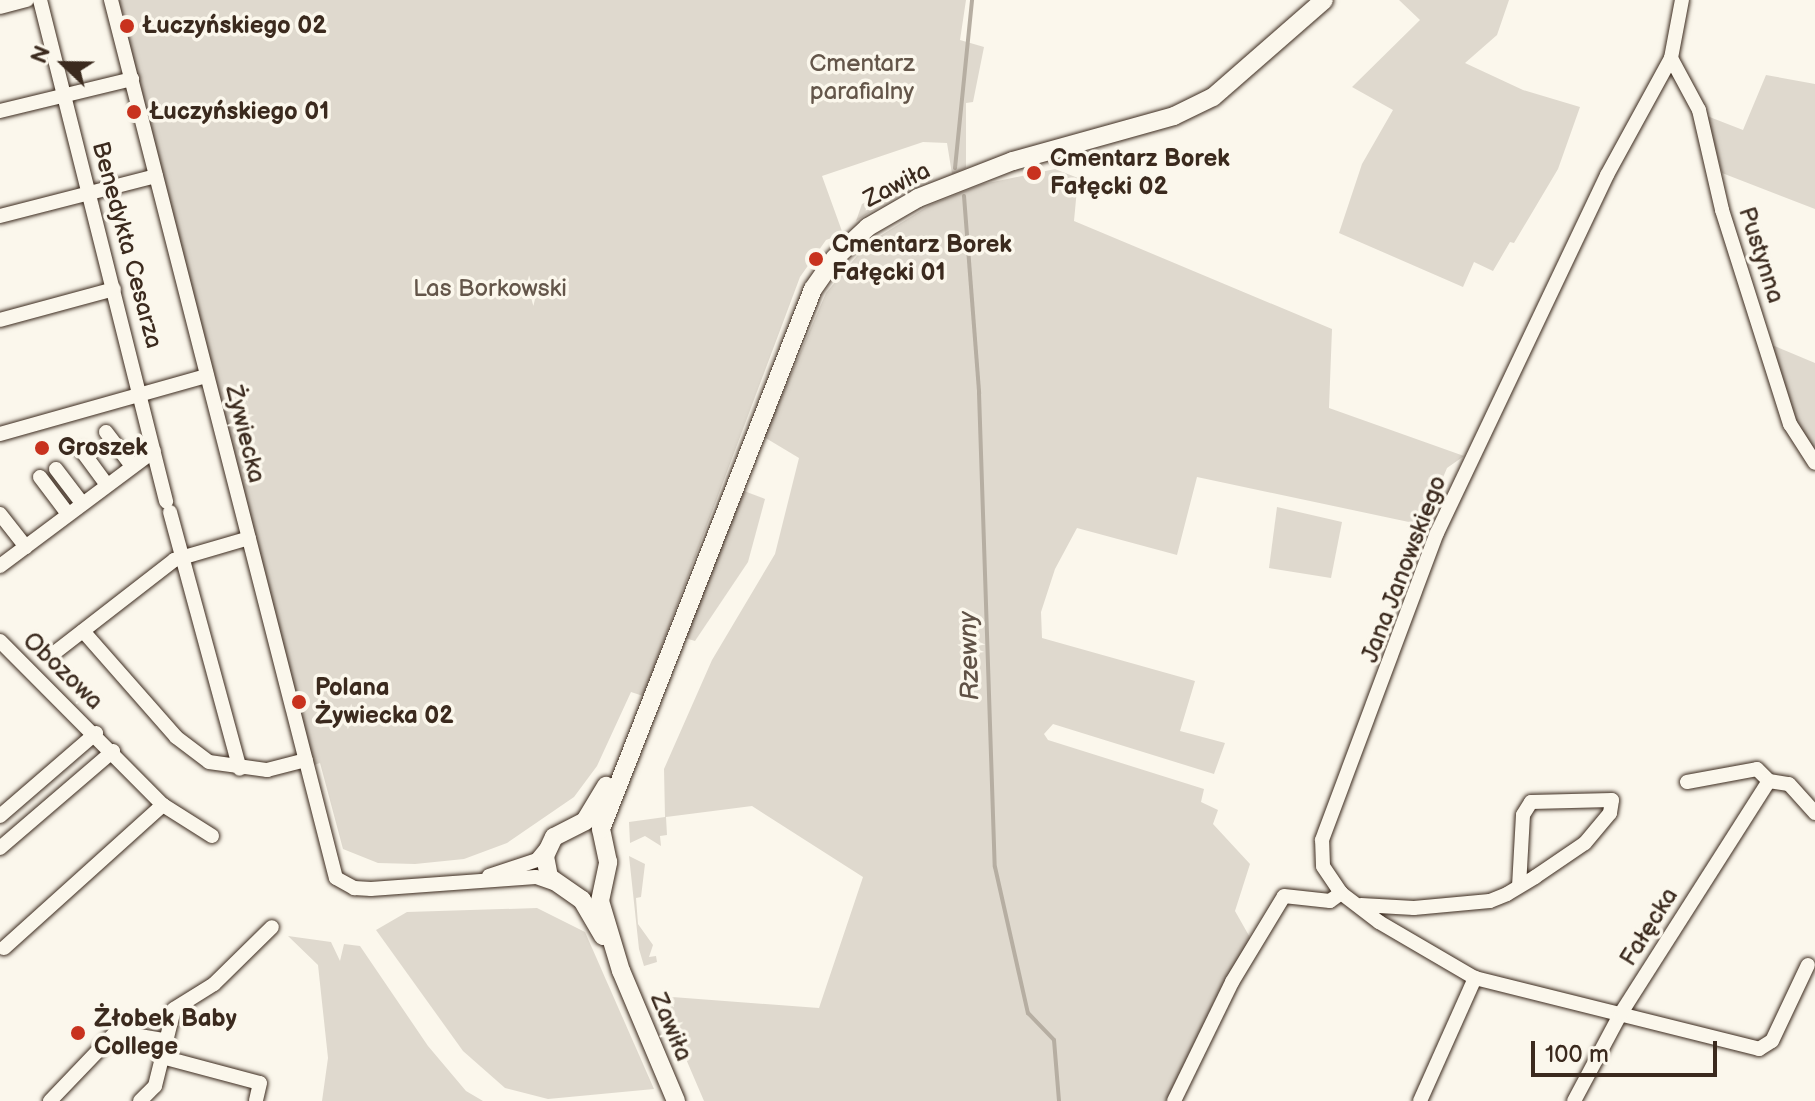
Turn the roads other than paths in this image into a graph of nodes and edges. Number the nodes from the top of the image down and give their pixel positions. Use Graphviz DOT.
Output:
graph roads {
  1 [pos="27,0"];
  2 [pos="40,0"];
  3 [pos="111,0"];
  4 [pos="1324,0"];
  5 [pos="1682,0"];
  6 [pos="0,7"];
  7 [pos="1671,58"];
  8 [pos="132,79"];
  9 [pos="64,94"];
  10 [pos="0,111"];
  11 [pos="156,176"];
  12 [pos="90,191"];
  13 [pos="0,216"];
  14 [pos="114,289"];
  15 [pos="0,320"];
  16 [pos="207,376"];
  17 [pos="143,393"];
  18 [pos="2,430"];
  19 [pos="106,432"];
  20 [pos="82,451"];
  21 [pos="154,451"];
  22 [pos="1815,463"];
  23 [pos="132,466"];
  24 [pos="56,469"];
  25 [pos="40,477"];
  26 [pos="107,485"];
  27 [pos="82,503"];
  28 [pos="0,514"];
  29 [pos="68,514"];
  30 [pos="249,538"];
  31 [pos="26,547"];
  32 [pos="183,556"];
  33 [pos="1,564"];
  34 [pos="83,631"];
  35 [pos="0,641"];
  36 [pos="53,654"];
  37 [pos="96,733"];
  38 [pos="631,742"];
  39 [pos="113,751"];
  40 [pos="306,760"];
  41 [pos="240,769"];
  42 [pos="1769,781"];
  43 [pos="1687,782"];
  44 [pos="163,805"];
  45 [pos="1815,813"];
  46 [pos="0,816"];
  47 [pos="573,828"];
  48 [pos="212,836"];
  49 [pos="603,842"];
  50 [pos="0,848"];
  51 [pos="546,849"];
  52 [pos="603,878"];
  53 [pos="466,884"];
  54 [pos="1519,886"];
  55 [pos="560,887"];
  56 [pos="1341,893"];
  57 [pos="1361,905"];
  58 [pos="272,927"];
  59 [pos="4,948"];
  60 [pos="1808,965"];
  61 [pos="621,971"];
  62 [pos="1475,978"];
  63 [pos="1621,1013"];
  64 [pos="164,1040"];
  65 [pos="162,1057"];
  66 [pos="50,1101"];
  67 [pos="140,1101"];
  68 [pos="256,1101"];
  69 [pos="676,1101"];
  70 [pos="1174,1101"];
  71 [pos="1420,1101"];
  72 [pos="1574,1101"];
  1 -- 6 [label="street"];
  2 -- 9 [label="street, Benedykta Cesarza"];
  3 -- 8 [label="street, Żywiecka"];
  4 -- 38 [label="street, Zawiła"];
  5 -- 7 [label="street, Jana Janowskiego"];
  7 -- 22 [label="street, Pustynna"];
  7 -- 56 [label="street, Jana Janowskiego"];
  8 -- 9 [label="street"];
  8 -- 11 [label="street, Żywiecka"];
  9 -- 10 [label="street"];
  9 -- 12 [label="street, Benedykta Cesarza"];
  11 -- 12 [label="street"];
  11 -- 16 [label="street, Żywiecka"];
  12 -- 13 [label="street"];
  12 -- 14 [label="street, Benedykta Cesarza"];
  14 -- 15 [label="street"];
  14 -- 17 [label="street, Benedykta Cesarza"];
  16 -- 17 [label="street"];
  16 -- 30 [label="street, Żywiecka"];
  17 -- 18 [label="street"];
  17 -- 21 [label="street, Benedykta Cesarza"];
  19 -- 23 [label="street"];
  20 -- 26 [label="street"];
  21 -- 23 [label="street"];
  21 -- 32 [label="street, Benedykta Cesarza"];
  23 -- 26 [label="street"];
  24 -- 27 [label="street"];
  25 -- 29 [label="street"];
  26 -- 27 [label="street"];
  27 -- 29 [label="street"];
  28 -- 31 [label="street"];
  29 -- 31 [label="street"];
  30 -- 32 [label="street"];
  30 -- 40 [label="street, Żywiecka"];
  31 -- 33 [label="street"];
  32 -- 34 [label="street"];
  32 -- 41 [label="street, Benedykta Cesarza"];
  34 -- 36 [label="street"];
  34 -- 41 [label="street"];
  35 -- 37 [label="street, Obozowa"];
  37 -- 39 [label="street, Obozowa"];
  37 -- 46 [label="street, Obozowa"];
  38 -- 47 [label="street, Zawiła"];
  38 -- 49 [label="street, Zawiła"];
  39 -- 44 [label="street, Obozowa"];
  39 -- 50 [label="street"];
  40 -- 41 [label="street"];
  40 -- 53 [label="street, Żywiecka"];
  42 -- 43 [label="street"];
  42 -- 45 [label="street"];
  42 -- 63 [label="street, Fałęcka"];
  44 -- 48 [label="street, Obozowa"];
  44 -- 59 [label="street"];
  47 -- 49 [label="street"];
  47 -- 51 [label="street, Zawiła"];
  49 -- 52 [label="street, Zawiła"];
  51 -- 53 [label="street"];
  51 -- 55 [label="street"];
  52 -- 55 [label="street"];
  52 -- 61 [label="street, Zawiła"];
  53 -- 55 [label="street"];
  54 -- 54 [label="street"];
  54 -- 57 [label="street"];
  55 -- 61 [label="street, Zawiła"];
  56 -- 57 [label="street"];
  56 -- 70 [label="street"];
  57 -- 62 [label="street"];
  58 -- 64 [label="street"];
  60 -- 63 [label="street"];
  61 -- 69 [label="street, Zawiła"];
  62 -- 63 [label="street"];
  62 -- 71 [label="street"];
  63 -- 72 [label="street, Fałęcka"];
  64 -- 65 [label="street"];
  64 -- 66 [label="street"];
  65 -- 67 [label="street"];
  65 -- 68 [label="street"];
}
